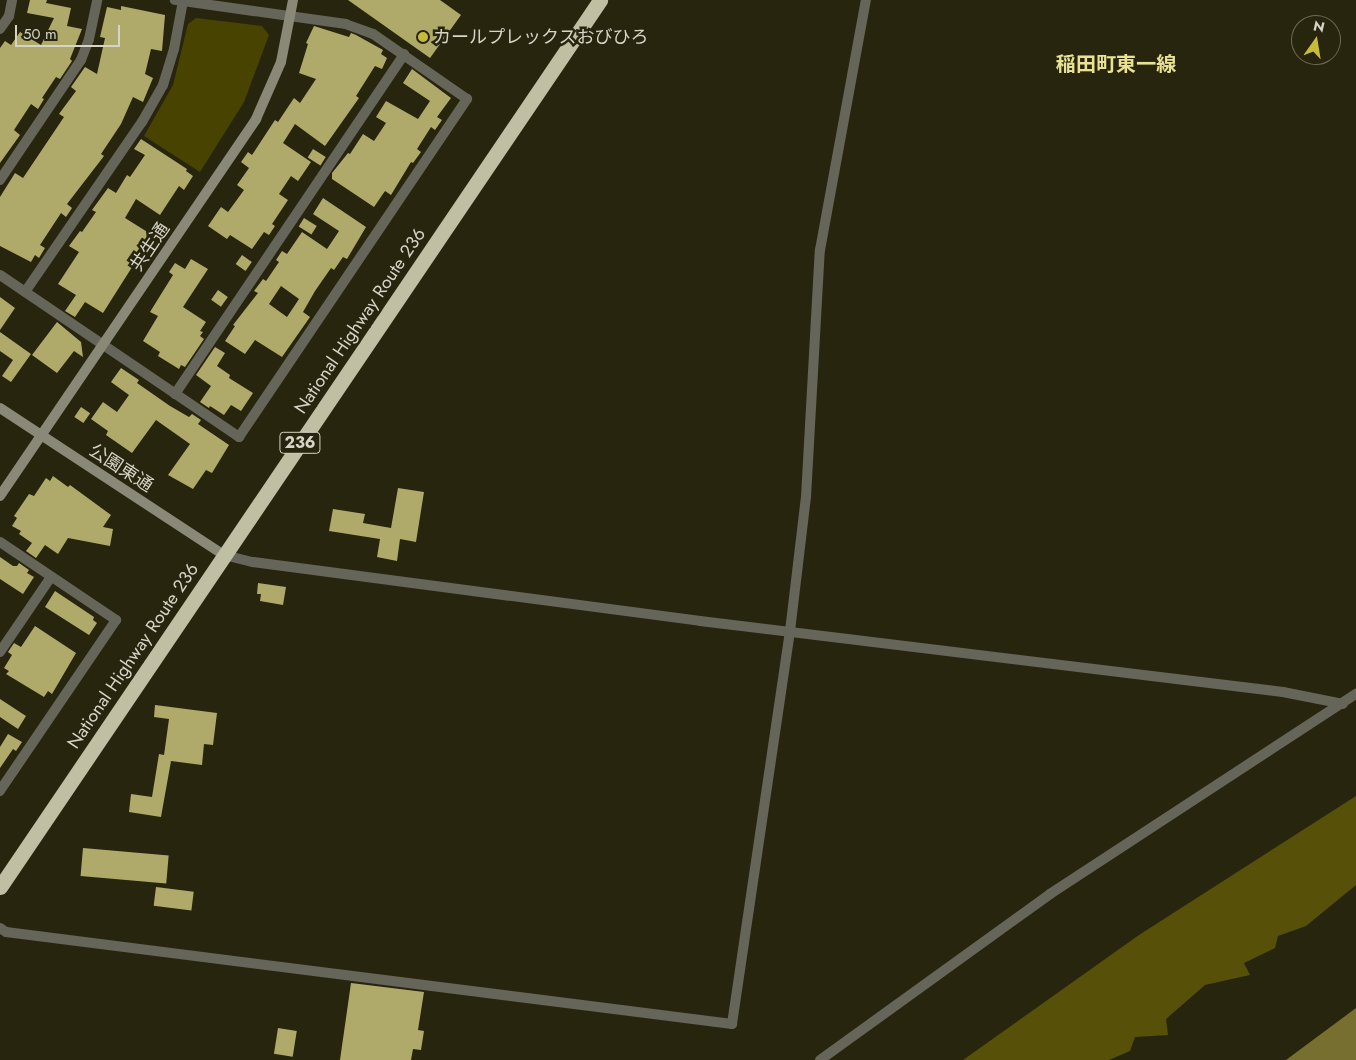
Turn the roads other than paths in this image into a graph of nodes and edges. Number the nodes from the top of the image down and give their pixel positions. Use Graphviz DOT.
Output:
graph roads {
  1 [pos="12,0"];
  2 [pos="97,0"];
  3 [pos="293,0"];
  4 [pos="600,0"];
  5 [pos="866,0"];
  6 [pos="179,1"];
  7 [pos="291,15"];
  8 [pos="0,29"];
  9 [pos="404,54"];
  10 [pos="0,180"];
  11 [pos="0,275"];
  12 [pos="26,292"];
  13 [pos="103,346"];
  14 [pos="175,394"];
  15 [pos="0,408"];
  16 [pos="39,435"];
  17 [pos="0,496"];
  18 [pos="0,542"];
  19 [pos="224,555"];
  20 [pos="51,577"];
  21 [pos="790,631"];
  22 [pos="0,652"];
  23 [pos="1356,694"];
  24 [pos="1343,704"];
  25 [pos="0,790"];
  26 [pos="0,887"];
  27 [pos="0,928"];
  28 [pos="820,1060"];
  1 -- 8 [label="street"];
  2 -- 10 [label="street"];
  3 -- 7 [label="street, 共生通"];
  4 -- 19 [label="highway, National Highway Route 236 / 236"];
  5 -- 21 [label="street"];
  6 -- 7 [label="street"];
  6 -- 12 [label="street"];
  7 -- 9 [label="street"];
  7 -- 13 [label="street, 共生通"];
  9 -- 14 [label="street"];
  9 -- 14 [label="street"];
  11 -- 12 [label="street"];
  12 -- 13 [label="street"];
  13 -- 14 [label="street"];
  13 -- 16 [label="street, 共生通"];
  15 -- 16 [label="street, 公園東通"];
  16 -- 17 [label="street, 共生通"];
  16 -- 19 [label="street, 公園東通"];
  18 -- 20 [label="street"];
  19 -- 21 [label="street"];
  19 -- 26 [label="highway, National Highway Route 236 / 236"];
  20 -- 22 [label="street"];
  20 -- 25 [label="street"];
  21 -- 24 [label="street"];
  21 -- 27 [label="street"];
  23 -- 24 [label="street"];
  24 -- 28 [label="street"];
}
